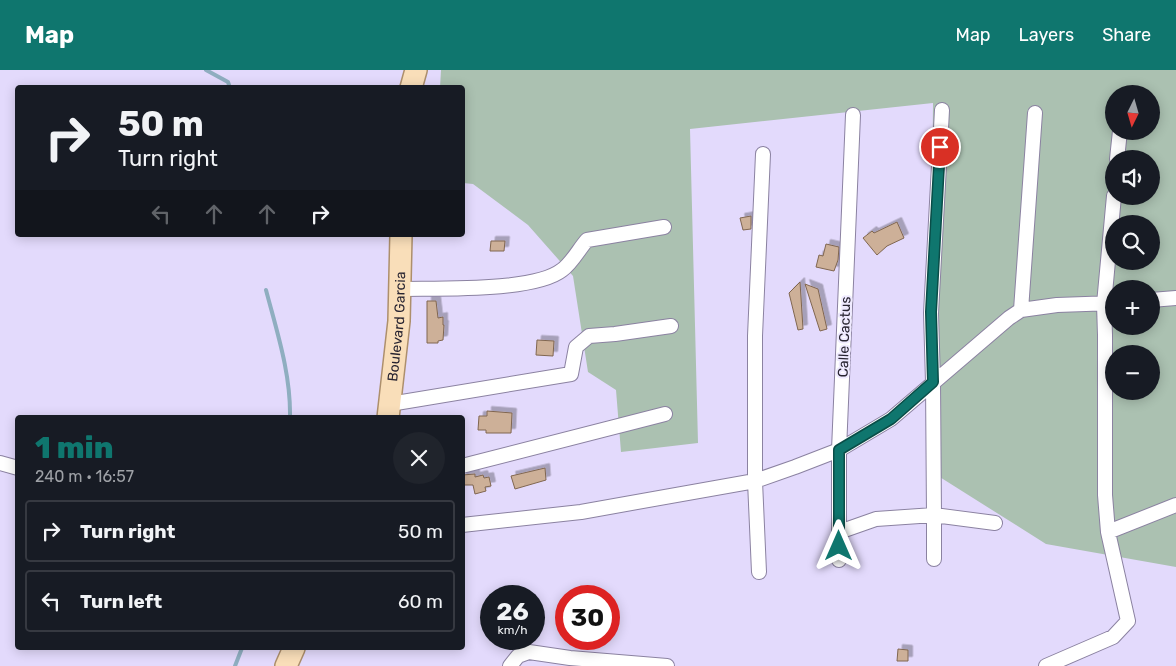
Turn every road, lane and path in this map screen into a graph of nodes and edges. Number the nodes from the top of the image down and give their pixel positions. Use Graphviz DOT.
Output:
graph roads {
  1 [pos="416,70"];
  2 [pos="413,85"];
  3 [pos="942,110"];
  4 [pos="1035,113"];
  5 [pos="853,114"];
  6 [pos="763,154"];
  7 [pos="1114,205"];
  8 [pos="664,228"];
  9 [pos="401,237"];
  10 [pos="1110,280"];
  11 [pos="400,289"];
  12 [pos="1176,298"];
  13 [pos="1160,299"];
  14 [pos="1105,303"];
  15 [pos="1021,310"];
  16 [pos="671,326"];
  17 [pos="1105,335"];
  18 [pos="933,382"];
  19 [pos="389,411"];
  20 [pos="665,414"];
  21 [pos="839,450"];
  22 [pos="0,463"];
  23 [pos="465,465"];
  24 [pos="15,467"];
  25 [pos="755,481"];
  26 [pos="1176,505"];
  27 [pos="934,515"];
  28 [pos="995,523"];
  29 [pos="465,525"];
  30 [pos="839,532"];
  31 [pos="1108,532"];
  32 [pos="934,559"];
  33 [pos="839,560"];
  34 [pos="759,572"];
  35 [pos="293,650"];
  36 [pos="571,662"];
  37 [pos="286,666"];
  38 [pos="510,666"];
  39 [pos="667,666"];
  40 [pos="1046,666"];
  1 -- 2 [label="main road"];
  3 -- 18 [label="street"];
  4 -- 15 [label="street"];
  5 -- 21 [label="street, Calle Cactus"];
  6 -- 25 [label="street"];
  7 -- 10 [label="street"];
  8 -- 11 [label="street"];
  9 -- 11 [label="main road, Boulevard Garcia"];
  11 -- 19 [label="main road, Boulevard Garcia"];
  12 -- 13 [label="street"];
  14 -- 15 [label="street"];
  15 -- 18 [label="street"];
  16 -- 19 [label="street"];
  17 -- 31 [label="street"];
  18 -- 21 [label="street"];
  18 -- 27 [label="street"];
  20 -- 23 [label="street"];
  21 -- 25 [label="street"];
  21 -- 30 [label="street, Calle Cactus"];
  22 -- 24 [label="street"];
  25 -- 29 [label="street"];
  25 -- 34 [label="street"];
  26 -- 31 [label="street"];
  27 -- 28 [label="street"];
  27 -- 30 [label="street"];
  27 -- 32 [label="street"];
  30 -- 33 [label="street, Calle Cactus"];
  31 -- 40 [label="street"];
  35 -- 37 [label="main road"];
  36 -- 38 [label="street"];
  36 -- 39 [label="street"];
}
